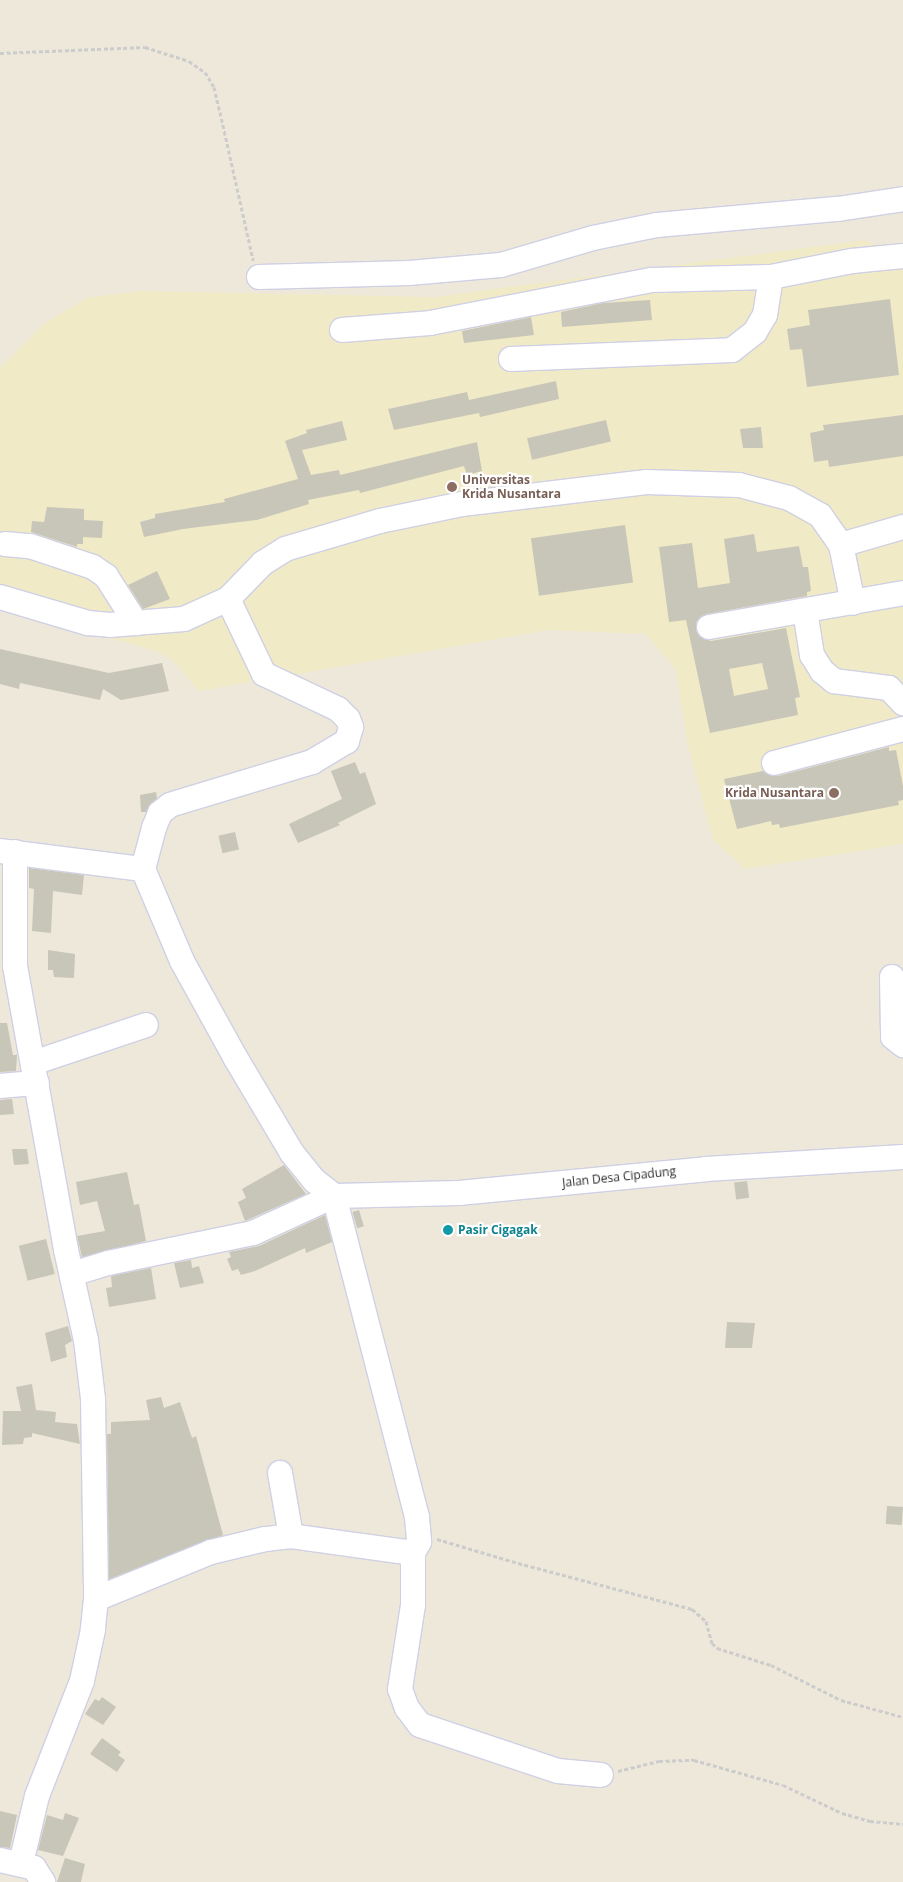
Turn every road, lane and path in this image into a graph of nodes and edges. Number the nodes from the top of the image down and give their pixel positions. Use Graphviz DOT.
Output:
graph roads {
  1 [pos="0,53"];
  2 [pos="903,199"];
  3 [pos="903,256"];
  4 [pos="259,277"];
  5 [pos="771,277"];
  6 [pos="342,330"];
  7 [pos="511,360"];
  8 [pos="903,527"];
  9 [pos="5,544"];
  10 [pos="841,545"];
  11 [pos="903,593"];
  12 [pos="0,597"];
  13 [pos="228,599"];
  14 [pos="853,602"];
  15 [pos="805,611"];
  16 [pos="136,623"];
  17 [pos="709,627"];
  18 [pos="903,703"];
  19 [pos="903,729"];
  20 [pos="774,763"];
  21 [pos="7,851"];
  22 [pos="143,869"];
  23 [pos="7,966"];
  24 [pos="892,977"];
  25 [pos="146,1025"];
  26 [pos="903,1045"];
  27 [pos="35,1073"];
  28 [pos="0,1086"];
  29 [pos="903,1157"];
  30 [pos="334,1196"];
  31 [pos="72,1274"];
  32 [pos="280,1473"];
  33 [pos="291,1536"];
  34 [pos="416,1544"];
  35 [pos="96,1599"];
  36 [pos="903,1717"];
  37 [pos="601,1775"];
  38 [pos="903,1824"];
  39 [pos="11,1861"];
  40 [pos="42,1882"];
  1 -- 4 [label="path"];
  2 -- 4 [label="street"];
  3 -- 5 [label="street"];
  5 -- 6 [label="street"];
  5 -- 7 [label="street"];
  8 -- 10 [label="street"];
  9 -- 16 [label="street"];
  10 -- 13 [label="street"];
  10 -- 14 [label="street"];
  11 -- 14 [label="street"];
  12 -- 16 [label="street"];
  13 -- 16 [label="street"];
  13 -- 22 [label="street"];
  14 -- 15 [label="street"];
  15 -- 17 [label="street"];
  15 -- 18 [label="street"];
  19 -- 20 [label="street"];
  21 -- 22 [label="street"];
  21 -- 23 [label="street"];
  22 -- 30 [label="street"];
  23 -- 27 [label="street"];
  24 -- 26 [label="street"];
  25 -- 27 [label="street"];
  27 -- 28 [label="street"];
  27 -- 31 [label="street"];
  29 -- 30 [label="street, Jalan Desa Cipadung"];
  30 -- 31 [label="street"];
  30 -- 34 [label="street"];
  31 -- 35 [label="street"];
  32 -- 33 [label="street"];
  33 -- 34 [label="street"];
  33 -- 35 [label="street"];
  34 -- 36 [label="path"];
  34 -- 37 [label="street"];
  35 -- 39 [label="street"];
  37 -- 38 [label="path"];
  39 -- 40 [label="street"];
}
